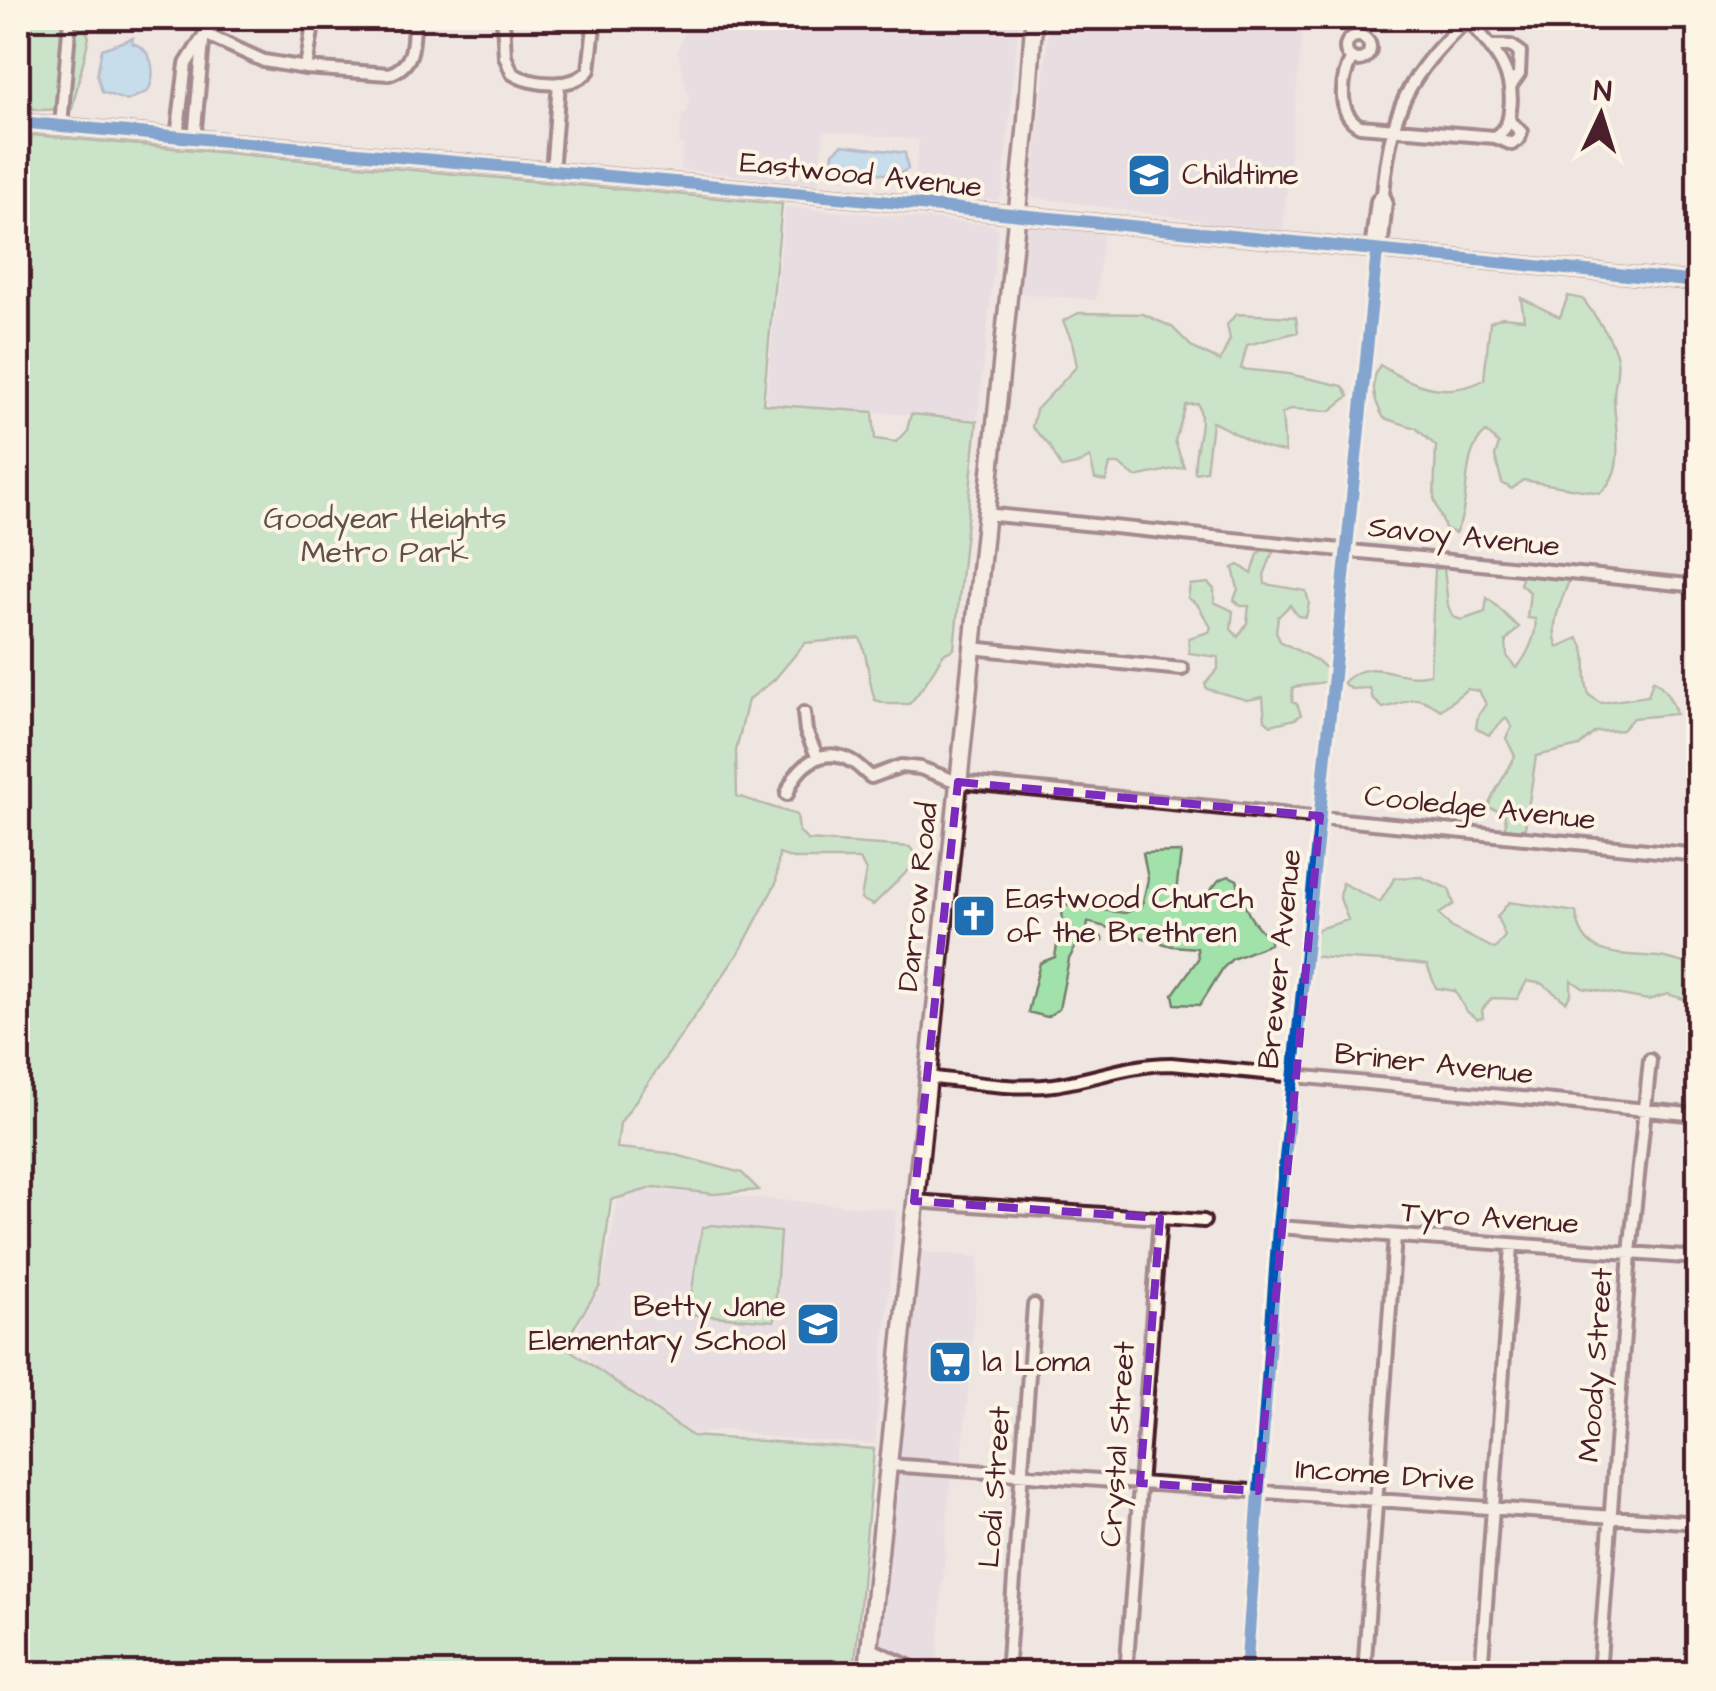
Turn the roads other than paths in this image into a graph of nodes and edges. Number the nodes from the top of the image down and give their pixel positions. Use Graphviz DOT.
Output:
graph roads {
  1 [pos="70,18"];
  2 [pos="215,18"];
  3 [pos="314,18"];
  4 [pos="414,18"];
  5 [pos="503,18"];
  6 [pos="595,18"];
  7 [pos="1034,18"];
  8 [pos="1468,18"];
  9 [pos="205,38"];
  10 [pos="1490,46"];
  11 [pos="1352,58"];
  12 [pos="306,68"];
  13 [pos="559,83"];
  14 [pos="182,84"];
  15 [pos="1511,85"];
  16 [pos="200,86"];
  17 [pos="180,105"];
  18 [pos="198,107"];
  19 [pos="18,122"];
  20 [pos="61,126"];
  21 [pos="1392,130"];
  22 [pos="177,137"];
  23 [pos="194,138"];
  24 [pos="552,172"];
  25 [pos="1016,216"];
  26 [pos="1377,250"];
  27 [pos="1698,282"];
  28 [pos="985,514"];
  29 [pos="1347,550"];
  30 [pos="1698,573"];
  31 [pos="1698,586"];
  32 [pos="971,648"];
  33 [pos="1182,669"];
  34 [pos="804,713"];
  35 [pos="818,758"];
  36 [pos="958,782"];
  37 [pos="787,794"];
  38 [pos="1320,816"];
  39 [pos="1698,856"];
  40 [pos="1650,1060"];
  41 [pos="1293,1075"];
  42 [pos="928,1077"];
  43 [pos="1644,1110"];
  44 [pos="1698,1115"];
  45 [pos="914,1201"];
  46 [pos="1160,1218"];
  47 [pos="1204,1221"];
  48 [pos="1278,1227"];
  49 [pos="1395,1236"];
  50 [pos="1512,1245"];
  51 [pos="1630,1252"];
  52 [pos="1698,1258"];
  53 [pos="1034,1305"];
  54 [pos="889,1465"];
  55 [pos="1021,1474"];
  56 [pos="1140,1483"];
  57 [pos="1258,1491"];
  58 [pos="1376,1500"];
  59 [pos="1493,1508"];
  60 [pos="1610,1517"];
  61 [pos="1698,1523"];
  62 [pos="870,1648"];
  63 [pos="867,1674"];
  64 [pos="926,1674"];
  65 [pos="1007,1674"];
  66 [pos="1126,1674"];
  67 [pos="1246,1674"];
  68 [pos="1364,1674"];
  69 [pos="1481,1674"];
  70 [pos="1599,1674"];
  1 -- 20 [label="street"];
  2 -- 9 [label="street"];
  3 -- 12 [label="street"];
  4 -- 12 [label="street"];
  5 -- 13 [label="street"];
  6 -- 13 [label="street"];
  7 -- 25 [label="main road, Darrow Road"];
  8 -- 10 [label="street"];
  8 -- 21 [label="street, Brewer Avenue"];
  9 -- 12 [label="street"];
  9 -- 14 [label="street"];
  9 -- 16 [label="street"];
  10 -- 15 [label="street"];
  10 -- 15 [label="street"];
  11 -- 21 [label="street"];
  13 -- 24 [label="street"];
  14 -- 16 [label="street"];
  14 -- 17 [label="street"];
  15 -- 21 [label="street"];
  16 -- 18 [label="street"];
  17 -- 18 [label="street"];
  17 -- 22 [label="street"];
  18 -- 23 [label="street"];
  19 -- 20 [label="street, Eastwood Avenue"];
  20 -- 22 [label="street, Eastwood Avenue"];
  21 -- 26 [label="street, Brewer Avenue"];
  22 -- 23 [label="street, Eastwood Avenue"];
  23 -- 24 [label="street, Eastwood Avenue"];
  24 -- 25 [label="street, Eastwood Avenue"];
  25 -- 26 [label="street, Eastwood Avenue"];
  25 -- 28 [label="main road, Darrow Road"];
  26 -- 27 [label="street, Eastwood Avenue"];
  26 -- 29 [label="street, Brewer Avenue"];
  28 -- 29 [label="street, Savoy Avenue"];
  28 -- 32 [label="main road, Darrow Road"];
  29 -- 31 [label="street, Savoy Avenue"];
  29 -- 38 [label="street, Brewer Avenue"];
  30 -- 31 [label="street"];
  32 -- 33 [label="street"];
  32 -- 36 [label="main road, Darrow Road"];
  34 -- 35 [label="street"];
  35 -- 36 [label="street, Cooledge Avenue"];
  35 -- 37 [label="street"];
  36 -- 38 [label="street, Cooledge Avenue"];
  36 -- 42 [label="main road, Darrow Road"];
  38 -- 39 [label="street, Cooledge Avenue"];
  38 -- 41 [label="street, Brewer Avenue"];
  40 -- 43 [label="street, Moody Street"];
  41 -- 42 [label="street, Briner Avenue"];
  41 -- 43 [label="street, Briner Avenue"];
  41 -- 48 [label="street, Brewer Avenue"];
  42 -- 45 [label="main road, Darrow Road"];
  43 -- 44 [label="street, Briner Avenue"];
  43 -- 51 [label="street, Moody Street"];
  45 -- 46 [label="street"];
  45 -- 54 [label="main road, Darrow Road"];
  46 -- 47 [label="street"];
  46 -- 56 [label="street, Crystal Street"];
  48 -- 49 [label="street, Tyro Avenue"];
  48 -- 57 [label="street, Brewer Avenue"];
  49 -- 50 [label="street, Tyro Avenue"];
  49 -- 58 [label="street"];
  50 -- 51 [label="street, Tyro Avenue"];
  50 -- 59 [label="street"];
  51 -- 52 [label="street, Tyro Avenue"];
  51 -- 60 [label="street, Moody Street"];
  53 -- 55 [label="street, Lodi Street"];
  54 -- 55 [label="street, Income Drive"];
  54 -- 62 [label="main road, Darrow Road"];
  55 -- 56 [label="street, Income Drive"];
  55 -- 65 [label="street, Lodi Street"];
  56 -- 57 [label="street, Income Drive"];
  56 -- 66 [label="street, Crystal Street"];
  57 -- 58 [label="street, Income Drive"];
  57 -- 67 [label="street, Brewer Avenue"];
  58 -- 59 [label="street, Income Drive"];
  58 -- 68 [label="street"];
  59 -- 60 [label="street, Income Drive"];
  59 -- 69 [label="street"];
  60 -- 61 [label="street, Income Drive"];
  60 -- 70 [label="street, Moody Street"];
  62 -- 63 [label="main road, Darrow Road"];
  62 -- 64 [label="street"];
}
